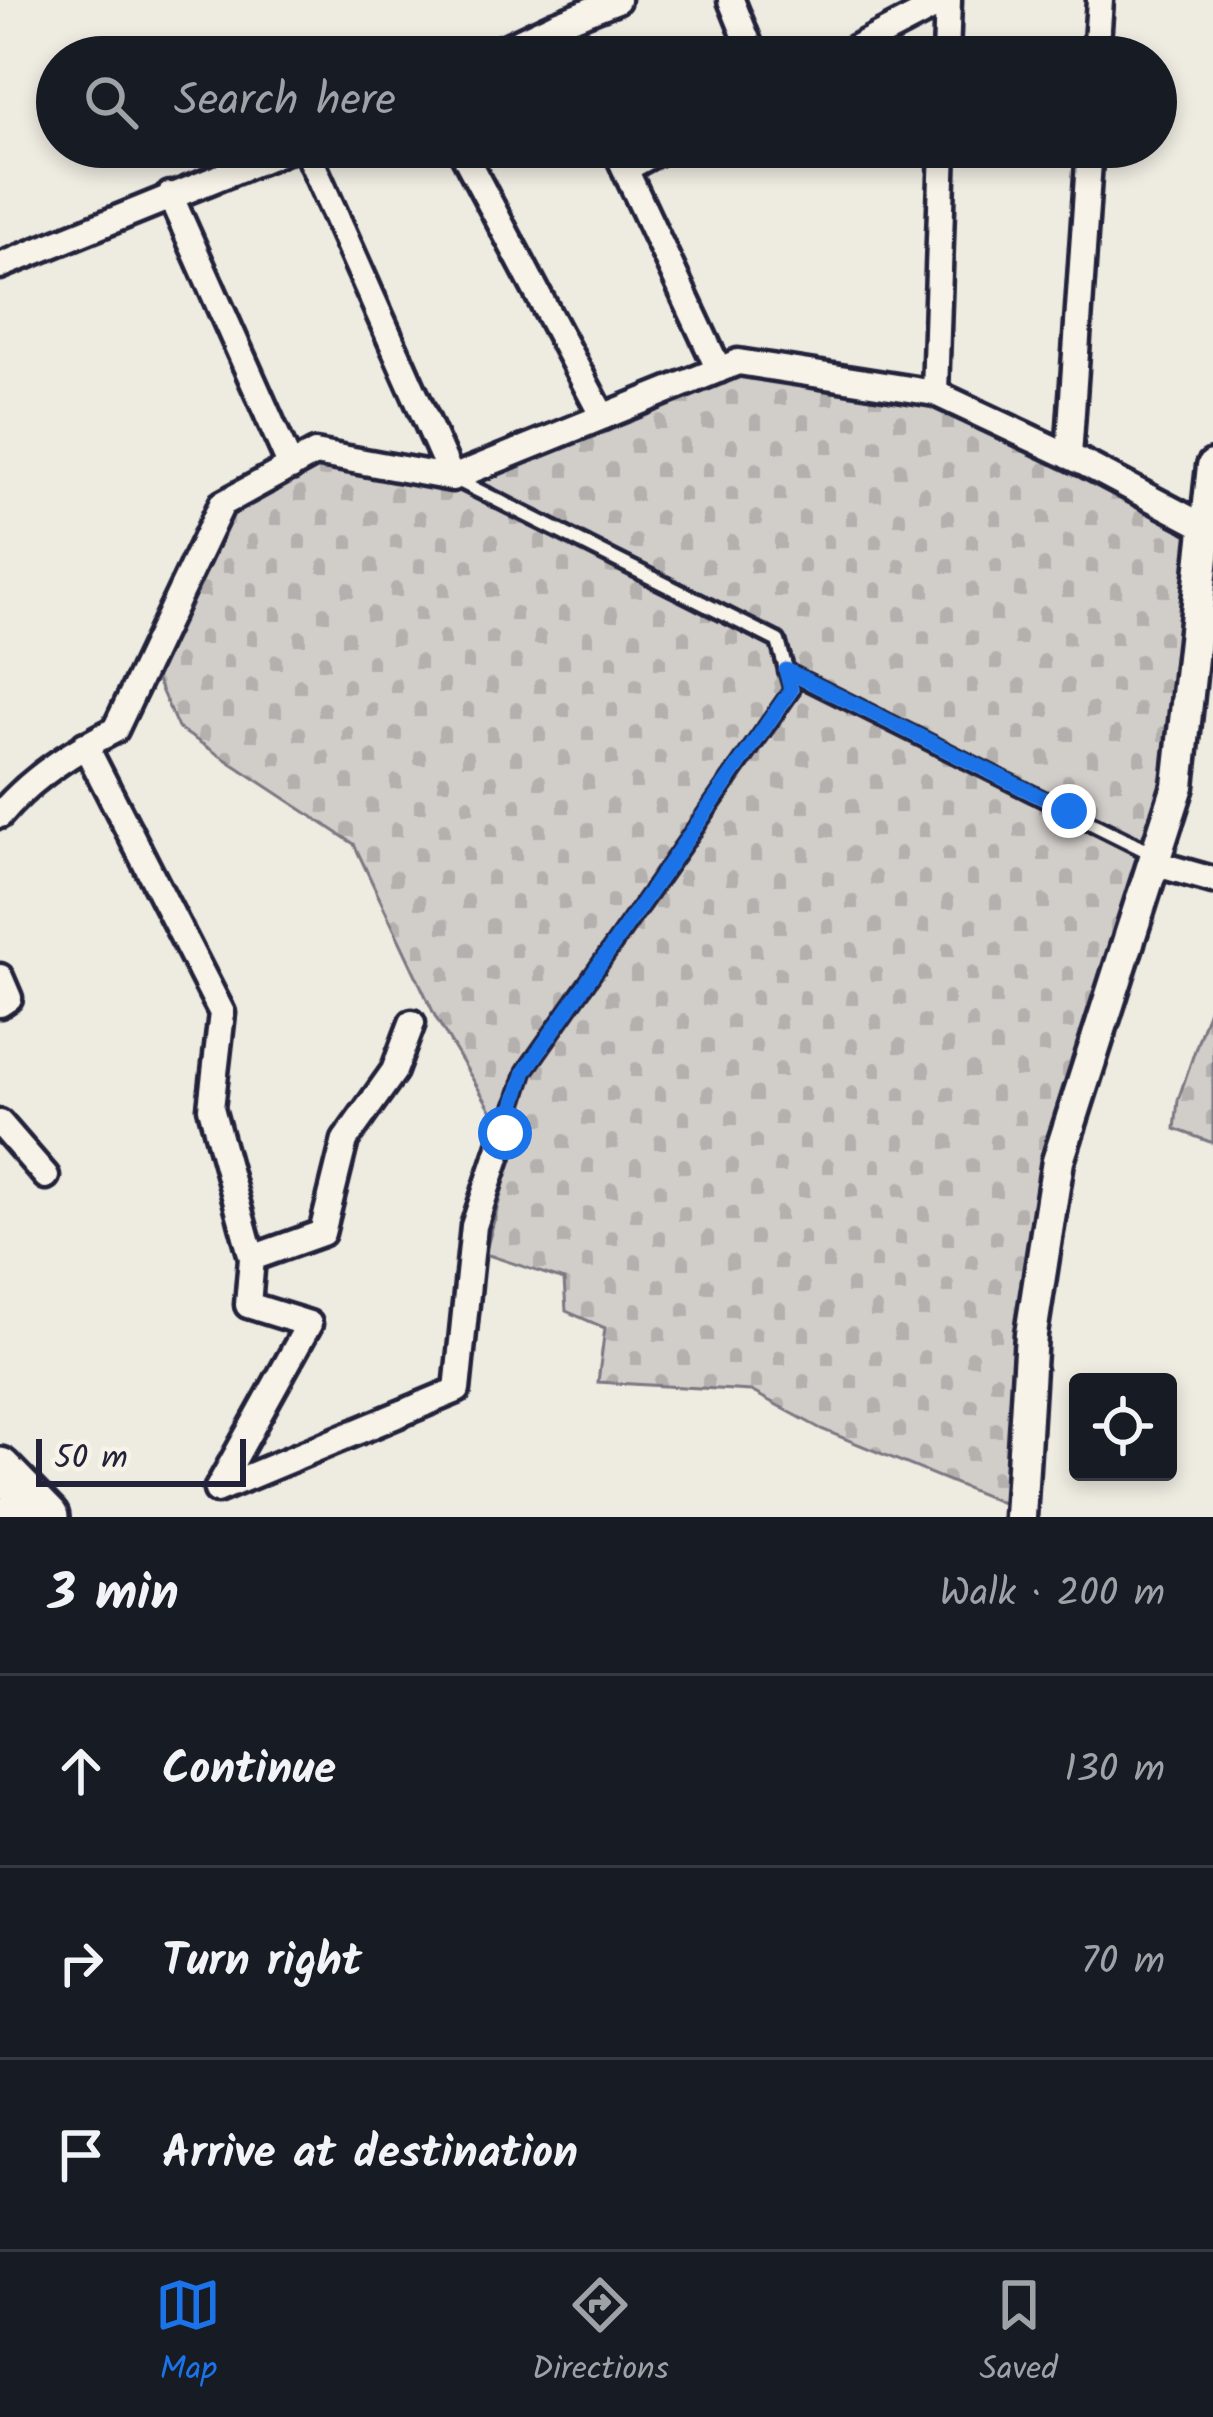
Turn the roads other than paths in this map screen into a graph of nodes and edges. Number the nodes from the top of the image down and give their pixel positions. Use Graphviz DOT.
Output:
graph roads {
  1 [pos="617,0"];
  2 [pos="731,0"];
  3 [pos="947,0"];
  4 [pos="1100,0"];
  5 [pos="556,24"];
  6 [pos="531,36"];
  7 [pos="562,36"];
  8 [pos="746,36"];
  9 [pos="878,36"];
  10 [pos="946,36"];
  11 [pos="1097,36"];
  12 [pos="240,168"];
  13 [pos="314,168"];
  14 [pos="471,168"];
  15 [pos="625,168"];
  16 [pos="942,168"];
  17 [pos="1089,168"];
  18 [pos="170,195"];
  19 [pos="0,266"];
  20 [pos="719,370"];
  21 [pos="935,393"];
  22 [pos="603,418"];
  23 [pos="1069,456"];
  24 [pos="1213,466"];
  25 [pos="291,467"];
  26 [pos="452,478"];
  27 [pos="1209,520"];
  28 [pos="786,670"];
  29 [pos="85,745"];
  30 [pos="9,786"];
  31 [pos="0,815"];
  32 [pos="1154,859"];
  33 [pos="1213,880"];
  34 [pos="0,976"];
  35 [pos="0,1004"];
  36 [pos="412,1023"];
  37 [pos="0,1123"];
  38 [pos="505,1133"];
  39 [pos="46,1176"];
  40 [pos="251,1258"];
  41 [pos="0,1468"];
  42 [pos="25,1511"];
  43 [pos="1020,1517"];
  1 -- 5 [label="street"];
  2 -- 8 [label="street"];
  3 -- 9 [label="street"];
  3 -- 10 [label="street"];
  4 -- 11 [label="street"];
  5 -- 6 [label="street"];
  5 -- 7 [label="street"];
  12 -- 18 [label="street"];
  13 -- 26 [label="street"];
  14 -- 22 [label="street"];
  15 -- 20 [label="street"];
  16 -- 21 [label="street"];
  17 -- 23 [label="street"];
  18 -- 19 [label="street"];
  18 -- 25 [label="street"];
  20 -- 21 [label="street"];
  20 -- 22 [label="street"];
  21 -- 23 [label="street"];
  22 -- 26 [label="street"];
  23 -- 27 [label="street"];
  24 -- 27 [label="street"];
  25 -- 26 [label="street"];
  25 -- 29 [label="street"];
  26 -- 28 [label="lane"];
  27 -- 32 [label="street"];
  28 -- 32 [label="lane"];
  28 -- 38 [label="lane"];
  29 -- 30 [label="street"];
  29 -- 40 [label="street"];
  30 -- 31 [label="street"];
  32 -- 33 [label="street"];
  32 -- 43 [label="street"];
  34 -- 35 [label="street"];
  36 -- 40 [label="street"];
  37 -- 39 [label="street"];
  38 -- 40 [label="street"];
  41 -- 42 [label="main road"];
}
